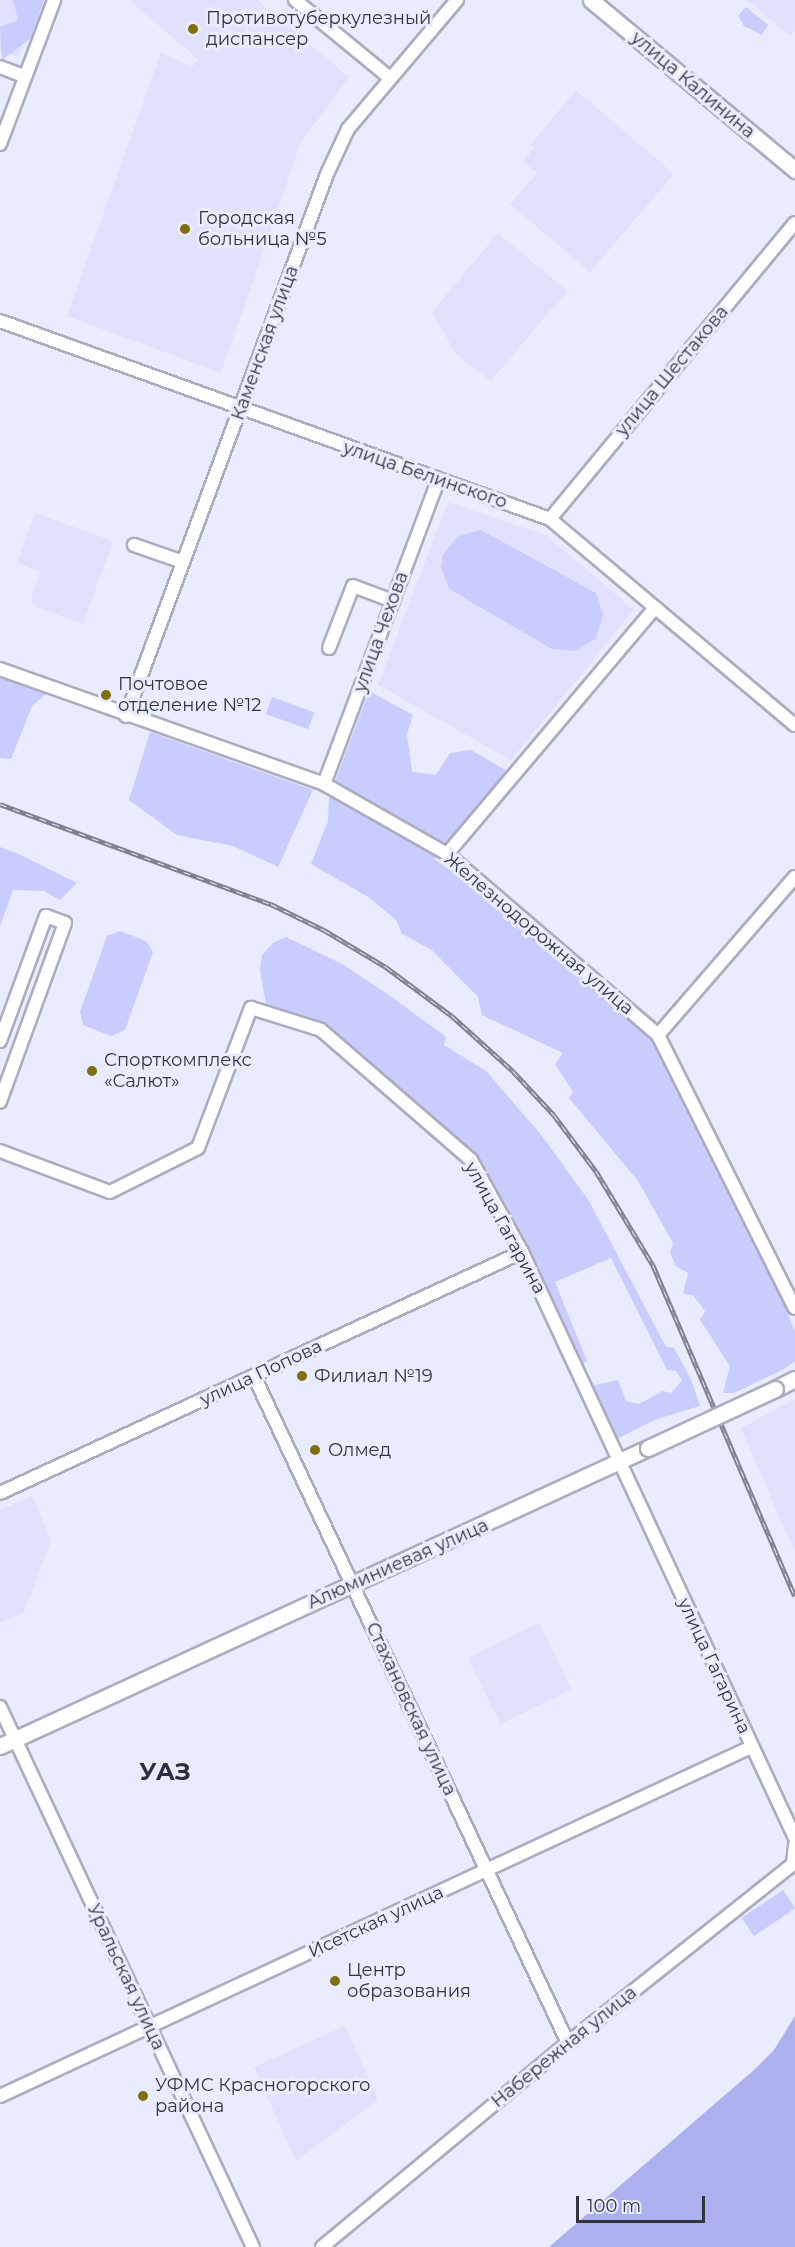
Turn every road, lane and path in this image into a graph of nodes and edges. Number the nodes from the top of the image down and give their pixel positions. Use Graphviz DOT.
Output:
graph roads {
  1 [pos="54,0"];
  2 [pos="295,0"];
  3 [pos="458,0"];
  4 [pos="591,0"];
  5 [pos="0,67"];
  6 [pos="23,76"];
  7 [pos="390,78"];
  8 [pos="0,144"];
  9 [pos="795,170"];
  10 [pos="795,223"];
  11 [pos="0,321"];
  12 [pos="240,410"];
  13 [pos="438,480"];
  14 [pos="550,519"];
  15 [pos="134,545"];
  16 [pos="183,562"];
  17 [pos="393,601"];
  18 [pos="655,608"];
  19 [pos="329,648"];
  20 [pos="0,669"];
  21 [pos="126,716"];
  22 [pos="795,724"];
  23 [pos="324,784"];
  24 [pos="447,855"];
  25 [pos="795,876"];
  26 [pos="658,1035"];
  27 [pos="0,1041"];
  28 [pos="0,1102"];
  29 [pos="0,1150"];
  30 [pos="522,1252"];
  31 [pos="795,1308"];
  32 [pos="254,1376"];
  33 [pos="795,1379"];
  34 [pos="620,1461"];
  35 [pos="0,1493"];
  36 [pos="352,1584"];
  37 [pos="0,1707"];
  38 [pos="15,1739"];
  39 [pos="0,1746"];
  40 [pos="751,1747"];
  41 [pos="795,1838"];
  42 [pos="795,1844"];
  43 [pos="487,1872"];
  44 [pos="149,2025"];
  45 [pos="568,2043"];
  46 [pos="0,2096"];
  47 [pos="253,2247"];
  48 [pos="322,2247"];
  1 -- 6 [label="street"];
  2 -- 7 [label="street"];
  3 -- 7 [label="street, Каменская улица"];
  4 -- 9 [label="main road, улица Калинина"];
  5 -- 6 [label="street"];
  6 -- 8 [label="street"];
  7 -- 12 [label="street, Каменская улица"];
  10 -- 14 [label="street, улица Шестакова"];
  11 -- 12 [label="street, улица Белинского"];
  12 -- 13 [label="street, улица Белинского"];
  12 -- 16 [label="street, Каменская улица"];
  13 -- 14 [label="street, улица Белинского"];
  13 -- 17 [label="street, улица Чехова"];
  14 -- 18 [label="street, улица Белинского"];
  15 -- 16 [label="street"];
  16 -- 21 [label="street, Каменская улица"];
  17 -- 19 [label="street"];
  17 -- 23 [label="street, улица Чехова"];
  18 -- 22 [label="street, улица Белинского"];
  18 -- 24 [label="street"];
  20 -- 21 [label="street, Железнодорожная улица"];
  21 -- 23 [label="street, Железнодорожная улица"];
  23 -- 24 [label="street, Железнодорожная улица"];
  24 -- 26 [label="street, Железнодорожная улица"];
  25 -- 26 [label="street"];
  26 -- 31 [label="street, Железнодорожная улица"];
  27 -- 28 [label="street"];
  29 -- 30 [label="street, улица Гагарина"];
  30 -- 32 [label="street, улица Попова"];
  30 -- 34 [label="street, улица Гагарина"];
  32 -- 35 [label="street, улица Попова"];
  32 -- 36 [label="street, Стахановская улица"];
  33 -- 34 [label="main road, Алюминиевая улица, bridge"];
  34 -- 36 [label="main road, Алюминиевая улица"];
  34 -- 40 [label="street, улица Гагарина"];
  36 -- 38 [label="main road, Алюминиевая улица"];
  36 -- 43 [label="street, Стахановская улица"];
  37 -- 38 [label="street, Уральская улица"];
  38 -- 39 [label="main road, Алюминиевая улица"];
  38 -- 44 [label="street, Уральская улица"];
  40 -- 41 [label="street, улица Гагарина"];
  40 -- 43 [label="street, Исетская улица"];
  42 -- 45 [label="street, Набережная улица"];
  43 -- 44 [label="street, Исетская улица"];
  43 -- 45 [label="street, Стахановская улица"];
  44 -- 46 [label="street, Исетская улица"];
  44 -- 47 [label="street, Уральская улица"];
  45 -- 48 [label="street, Набережная улица"];
}
